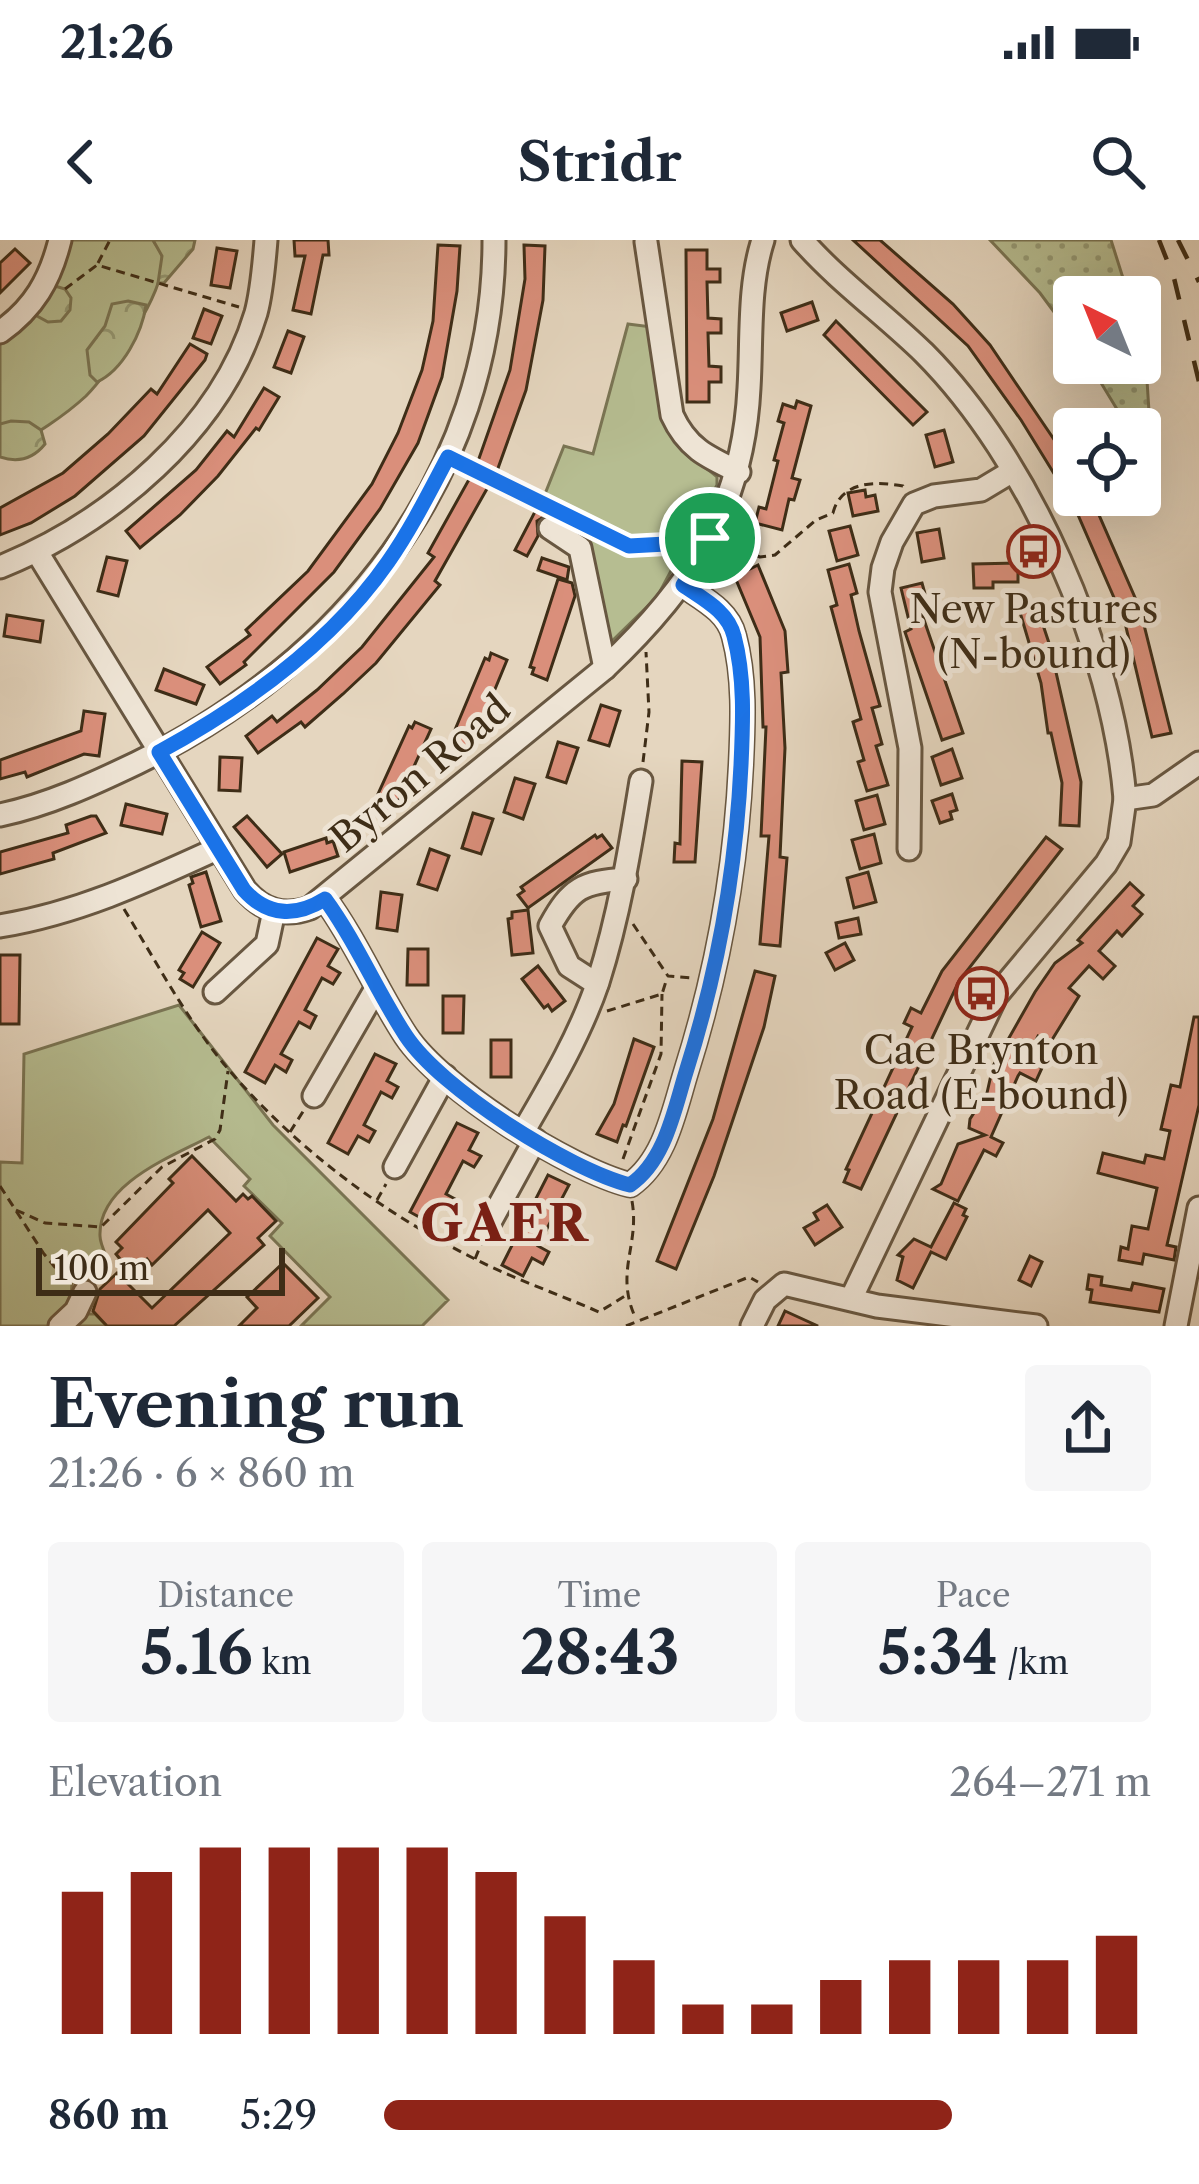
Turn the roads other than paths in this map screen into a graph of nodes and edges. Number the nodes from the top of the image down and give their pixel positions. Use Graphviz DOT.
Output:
graph roads {
  1 [pos="60,240"];
  2 [pos="266,240"];
  3 [pos="494,240"];
  4 [pos="763,240"];
  5 [pos="802,240"];
  6 [pos="646,242"];
  7 [pos="0,332"];
  8 [pos="739,472"];
  9 [pos="1011,472"];
  10 [pos="550,528"];
  11 [pos="37,552"];
  12 [pos="0,567"];
  13 [pos="683,585"];
  14 [pos="605,668"];
  15 [pos="159,752"];
  16 [pos="1199,763"];
  17 [pos="641,781"];
  18 [pos="1125,799"];
  19 [pos="0,814"];
  20 [pos="219,848"];
  21 [pos="909,849"];
  22 [pos="626,879"];
  23 [pos="325,899"];
  24 [pos="274,911"];
  25 [pos="0,926"];
  26 [pos="597,984"];
  27 [pos="377,987"];
  28 [pos="215,992"];
  29 [pos="445,1076"];
  30 [pos="314,1096"];
  31 [pos="529,1136"];
  32 [pos="395,1167"];
  33 [pos="1199,1208"];
  34 [pos="489,1224"];
  35 [pos="85,1292"];
  36 [pos="851,1299"];
  37 [pos="925,1320"];
  38 [pos="60,1326"];
  39 [pos="752,1326"];
  40 [pos="1036,1326"];
  41 [pos="1176,1326"];
  1 -- 7 [label="street"];
  2 -- 11 [label="street"];
  3 -- 15 [label="street"];
  4 -- 8 [label="street, Byron Road"];
  5 -- 9 [label="street"];
  6 -- 8 [label="street"];
  8 -- 13 [label="street, Byron Road"];
  9 -- 18 [label="street"];
  9 -- 21 [label="street"];
  10 -- 14 [label="street"];
  11 -- 12 [label="street"];
  11 -- 15 [label="street"];
  13 -- 14 [label="street, Byron Road"];
  13 -- 31 [label="street"];
  14 -- 23 [label="street, Byron Road"];
  15 -- 19 [label="street"];
  15 -- 20 [label="street"];
  16 -- 18 [label="street"];
  17 -- 22 [label="street"];
  18 -- 36 [label="street"];
  20 -- 24 [label="street"];
  20 -- 25 [label="street"];
  22 -- 26 [label="street"];
  22 -- 26 [label="street"];
  23 -- 24 [label="street, Byron Road"];
  23 -- 27 [label="street"];
  24 -- 28 [label="street"];
  26 -- 31 [label="street"];
  27 -- 29 [label="street"];
  27 -- 30 [label="street"];
  29 -- 31 [label="street"];
  29 -- 32 [label="street"];
  31 -- 34 [label="street"];
  33 -- 41 [label="street"];
  35 -- 38 [label="street"];
  36 -- 37 [label="street"];
  36 -- 39 [label="street"];
  37 -- 40 [label="street"];
}
